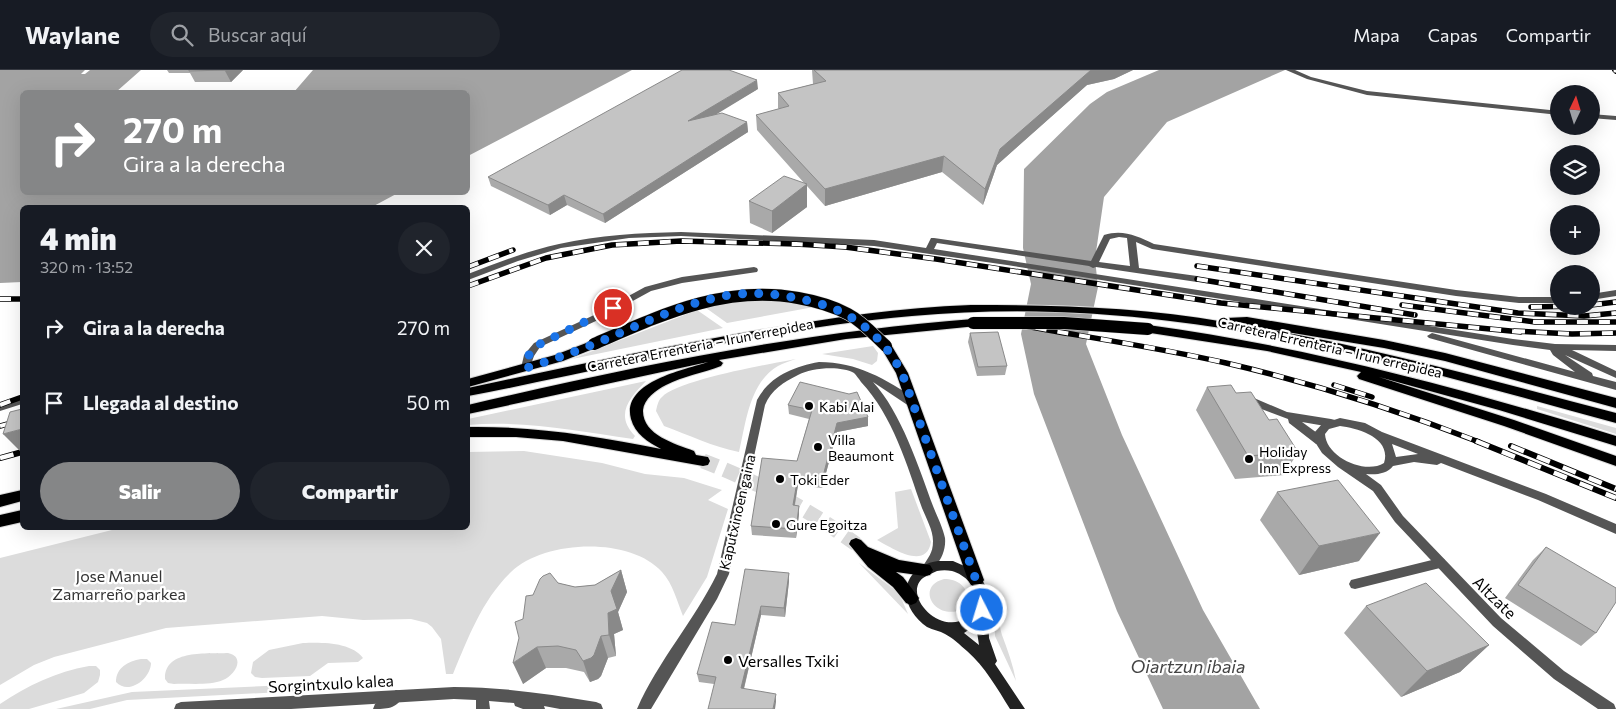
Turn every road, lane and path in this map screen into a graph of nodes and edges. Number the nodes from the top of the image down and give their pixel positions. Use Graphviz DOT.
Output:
graph roads {
  1 [pos="1289,70"];
  2 [pos="1550,112"];
  3 [pos="1600,117"];
  4 [pos="1616,118"];
  5 [pos="1130,236"];
  6 [pos="929,250"];
  7 [pos="1092,264"];
  8 [pos="754,270"];
  9 [pos="1135,270"];
  10 [pos="470,276"];
  11 [pos="1197,279"];
  12 [pos="1616,294"];
  13 [pos="1600,296"];
  14 [pos="1550,300"];
  15 [pos="1198,321"];
  16 [pos="1385,323"];
  17 [pos="1555,347"];
  18 [pos="1616,348"];
  19 [pos="749,351"];
  20 [pos="1294,352"];
  21 [pos="526,368"];
  22 [pos="853,368"];
  23 [pos="1616,375"];
  24 [pos="470,382"];
  25 [pos="1605,383"];
  26 [pos="1616,386"];
  27 [pos="470,392"];
  28 [pos="1240,397"];
  29 [pos="20,402"];
  30 [pos="913,402"];
  31 [pos="1616,403"];
  32 [pos="0,407"];
  33 [pos="470,409"];
  34 [pos="1285,415"];
  35 [pos="1616,418"];
  36 [pos="1331,423"];
  37 [pos="470,432"];
  38 [pos="1378,435"];
  39 [pos="1320,441"];
  40 [pos="1616,441"];
  41 [pos="1616,461"];
  42 [pos="1390,462"];
  43 [pos="1453,462"];
  44 [pos="1342,464"];
  45 [pos="1377,470"];
  46 [pos="1377,488"];
  47 [pos="20,497"];
  48 [pos="0,502"];
  49 [pos="20,516"];
  50 [pos="0,521"];
  51 [pos="1616,529"];
  52 [pos="1440,563"];
  53 [pos="926,569"];
  54 [pos="976,580"];
  55 [pos="1355,584"];
  56 [pos="911,598"];
  57 [pos="982,610"];
  58 [pos="946,628"];
  59 [pos="992,666"];
  60 [pos="482,693"];
  61 [pos="396,696"];
  62 [pos="505,696"];
  63 [pos="181,709"];
  64 [pos="380,709"];
  65 [pos="483,709"];
  66 [pos="538,709"];
  67 [pos="596,709"];
  68 [pos="644,709"];
  69 [pos="1018,709"];
  70 [pos="1609,709"];
  1 -- 2 [label="street"];
  3 -- 4 [label="street"];
  5 -- 7 [label="street"];
  5 -- 9 [label="street"];
  5 -- 14 [label="street"];
  6 -- 7 [label="street"];
  6 -- 10 [label="street"];
  6 -- 16 [label="street"];
  7 -- 9 [label="street"];
  8 -- 21 [label="street"];
  9 -- 11 [label="street"];
  12 -- 13 [label="street"];
  15 -- 27 [label="main road, Carretera Errenteria – Irun errepidea"];
  15 -- 31 [label="main road"];
  15 -- 35 [label="main road, Carretera Errenteria – Irun errepidea"];
  16 -- 17 [label="street"];
  16 -- 25 [label="street"];
  17 -- 18 [label="street"];
  17 -- 23 [label="street"];
  17 -- 25 [label="street"];
  19 -- 20 [label="main road, Carretera Errenteria – Irun errepidea, bridge"];
  19 -- 33 [label="main road, Carretera Errenteria – Irun errepidea"];
  19 -- 37 [label="main road"];
  20 -- 40 [label="main road, Carretera Errenteria – Irun errepidea"];
  20 -- 41 [label="main road"];
  21 -- 24 [label="main road"];
  21 -- 30 [label="main road, bridge"];
  22 -- 30 [label="street, Kaputxinoen gaina"];
  22 -- 53 [label="street"];
  22 -- 68 [label="street, Kaputxinoen gaina"];
  25 -- 26 [label="street"];
  28 -- 34 [label="street"];
  29 -- 32 [label="street"];
  30 -- 54 [label="main road"];
  34 -- 36 [label="street"];
  34 -- 39 [label="street"];
  36 -- 38 [label="street"];
  36 -- 39 [label="street"];
  38 -- 42 [label="street"];
  38 -- 43 [label="street"];
  39 -- 44 [label="street"];
  42 -- 43 [label="street"];
  42 -- 45 [label="street"];
  43 -- 51 [label="street"];
  44 -- 45 [label="street"];
  44 -- 46 [label="street, Altzate"];
  45 -- 46 [label="street"];
  46 -- 52 [label="street, Altzate"];
  47 -- 48 [label="main road"];
  49 -- 50 [label="main road"];
  52 -- 55 [label="street"];
  52 -- 70 [label="street, Altzate"];
  53 -- 54 [label="main road"];
  53 -- 56 [label="main road"];
  53 -- 56 [label="main road"];
  54 -- 57 [label="main road"];
  56 -- 58 [label="main road"];
  57 -- 58 [label="main road"];
  57 -- 59 [label="main road"];
  58 -- 59 [label="main road"];
  59 -- 69 [label="main road"];
  60 -- 61 [label="street, Sorgintxulo kalea"];
  60 -- 62 [label="street, Sorgintxulo kalea"];
  60 -- 65 [label="street"];
  61 -- 63 [label="street, Sorgintxulo kalea"];
  61 -- 64 [label="street"];
  62 -- 66 [label="street"];
  62 -- 67 [label="street"];
}
